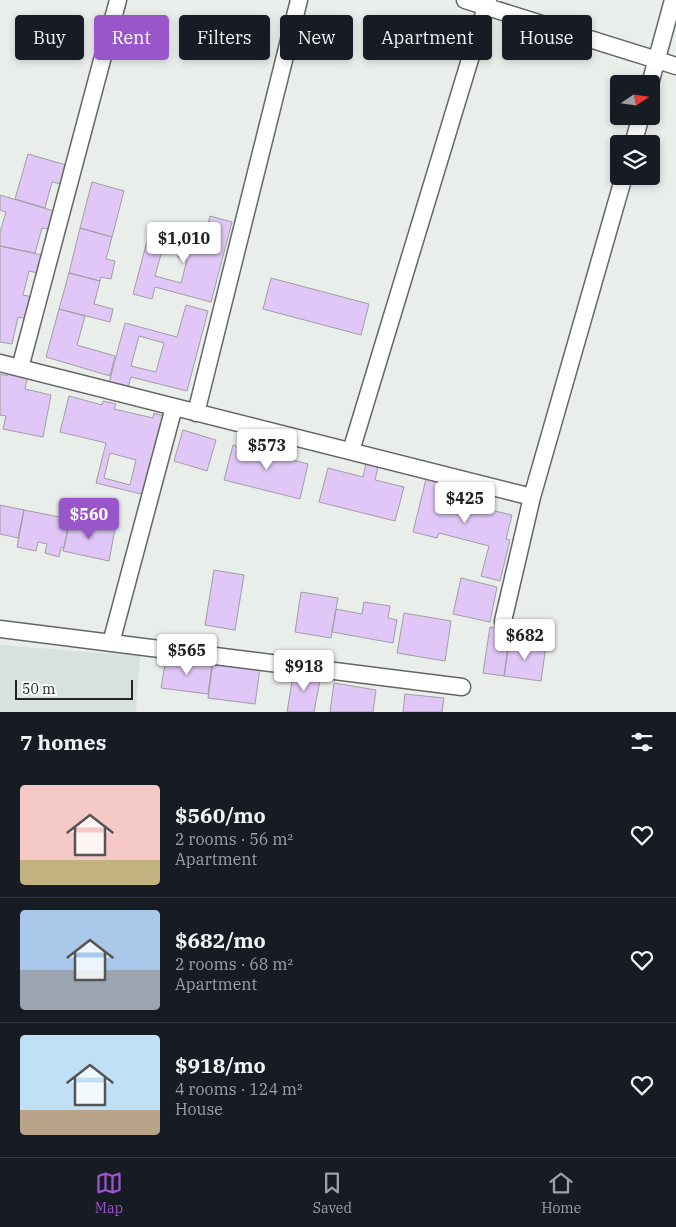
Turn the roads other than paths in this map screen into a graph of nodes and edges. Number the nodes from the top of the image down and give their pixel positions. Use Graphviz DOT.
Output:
graph roads {
  1 [pos="118,0"];
  2 [pos="299,0"];
  3 [pos="465,0"];
  4 [pos="673,0"];
  5 [pos="487,3"];
  6 [pos="657,59"];
  7 [pos="676,66"];
  8 [pos="653,75"];
  9 [pos="621,185"];
  10 [pos="0,363"];
  11 [pos="20,368"];
  12 [pos="174,407"];
  13 [pos="196,413"];
  14 [pos="351,451"];
  15 [pos="532,497"];
  16 [pos="503,621"];
  17 [pos="0,629"];
  18 [pos="111,643"];
  19 [pos="462,687"];
  1 -- 11 [label="street"];
  2 -- 13 [label="street"];
  3 -- 5 [label="street"];
  4 -- 6 [label="street"];
  5 -- 6 [label="street"];
  5 -- 14 [label="street"];
  6 -- 7 [label="street"];
  6 -- 8 [label="street"];
  9 -- 15 [label="street"];
  10 -- 11 [label="street"];
  11 -- 12 [label="street"];
  12 -- 13 [label="street"];
  12 -- 18 [label="street"];
  13 -- 14 [label="street"];
  14 -- 15 [label="street"];
  15 -- 16 [label="street"];
  17 -- 18 [label="street"];
  18 -- 19 [label="street"];
}
